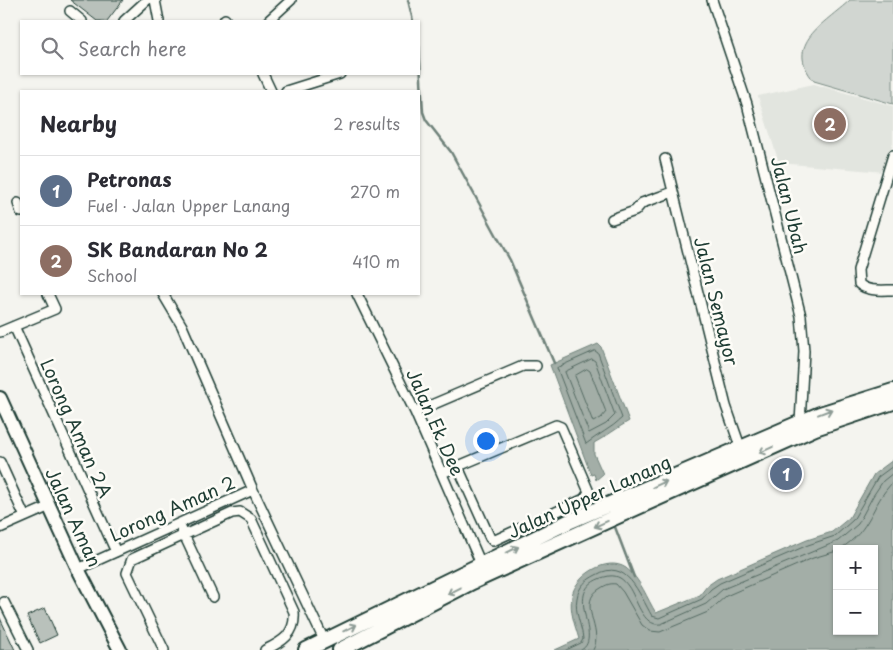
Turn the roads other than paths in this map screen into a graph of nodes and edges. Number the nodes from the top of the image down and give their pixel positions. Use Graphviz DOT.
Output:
graph roads {
  1 [pos="148,0"];
  2 [pos="156,0"];
  3 [pos="291,0"];
  4 [pos="712,0"];
  5 [pos="70,12"];
  6 [pos="81,20"];
  7 [pos="125,20"];
  8 [pos="159,20"];
  9 [pos="269,20"];
  10 [pos="263,75"];
  11 [pos="337,75"];
  12 [pos="271,90"];
  13 [pos="289,90"];
  14 [pos="893,155"];
  15 [pos="665,160"];
  16 [pos="673,192"];
  17 [pos="612,219"];
  18 [pos="893,290"];
  19 [pos="48,295"];
  20 [pos="164,295"];
  21 [pos="357,295"];
  22 [pos="14,326"];
  23 [pos="0,332"];
  24 [pos="536,366"];
  25 [pos="893,391"];
  26 [pos="0,398"];
  27 [pos="893,402"];
  28 [pos="415,412"];
  29 [pos="800,423"];
  30 [pos="742,449"];
  31 [pos="0,462"];
  32 [pos="458,467"];
  33 [pos="442,474"];
  34 [pos="253,490"];
  35 [pos="50,506"];
  36 [pos="209,510"];
  37 [pos="562,510"];
  38 [pos="24,517"];
  39 [pos="214,522"];
  40 [pos="568,522"];
  41 [pos="179,524"];
  42 [pos="0,528"];
  43 [pos="151,536"];
  44 [pos="185,536"];
  45 [pos="158,548"];
  46 [pos="116,552"];
  47 [pos="481,564"];
  48 [pos="78,569"];
  49 [pos="213,597"];
  50 [pos="4,602"];
  51 [pos="324,640"];
  52 [pos="28,650"];
  53 [pos="120,650"];
  54 [pos="164,650"];
  55 [pos="267,650"];
  56 [pos="306,650"];
  57 [pos="340,650"];
  1 -- 7 [label="street"];
  2 -- 8 [label="street"];
  3 -- 9 [label="street"];
  4 -- 29 [label="street, Jalan Ubah"];
  5 -- 6 [label="street"];
  10 -- 12 [label="street"];
  11 -- 13 [label="street"];
  14 -- 18 [label="street"];
  15 -- 16 [label="street, Jalan Semayor"];
  16 -- 17 [label="street"];
  16 -- 30 [label="street, Jalan Semayor"];
  19 -- 22 [label="street"];
  20 -- 34 [label="street"];
  21 -- 28 [label="street, Jalan Ek Dee"];
  22 -- 23 [label="street"];
  22 -- 46 [label="street, Lorong Aman 2A"];
  24 -- 28 [label="street"];
  29 -- 25 [label="main road, Jalan Upper Lanang, one-way"];
  26 -- 35 [label="street, Jalan Aman"];
  27 -- 57 [label="main road, Jalan Upper Lanang, one-way"];
  28 -- 33 [label="street, Jalan Ek Dee"];
  29 -- 30 [label="main road, Jalan Upper Lanang"];
  40 -- 30 [label="main road, Jalan Upper Lanang, one-way"];
  31 -- 38 [label="street"];
  32 -- 33 [label="street"];
  32 -- 37 [label="street"];
  32 -- 37 [label="street"];
  33 -- 47 [label="street, Jalan Ek Dee"];
  34 -- 36 [label="street, Lorong Aman 2"];
  34 -- 51 [label="street"];
  35 -- 38 [label="street"];
  35 -- 48 [label="street, Jalan Aman"];
  36 -- 39 [label="street"];
  36 -- 41 [label="street, Lorong Aman 2"];
  37 -- 40 [label="street"];
  38 -- 42 [label="street"];
  39 -- 44 [label="street"];
  39 -- 55 [label="street"];
  47 -- 40 [label="main road, Jalan Upper Lanang, one-way"];
  41 -- 43 [label="street, Lorong Aman 2"];
  41 -- 44 [label="street"];
  43 -- 45 [label="street"];
  43 -- 46 [label="street, Lorong Aman 2"];
  44 -- 45 [label="street"];
  44 -- 49 [label="street"];
  45 -- 54 [label="street"];
  46 -- 48 [label="street, Lorong Aman 2"];
  51 -- 47 [label="main road, Jalan Upper Lanang, one-way"];
  48 -- 53 [label="street, Jalan Aman"];
  50 -- 52 [label="street"];
  51 -- 56 [label="main road, Jalan Upper Lanang"];
}
